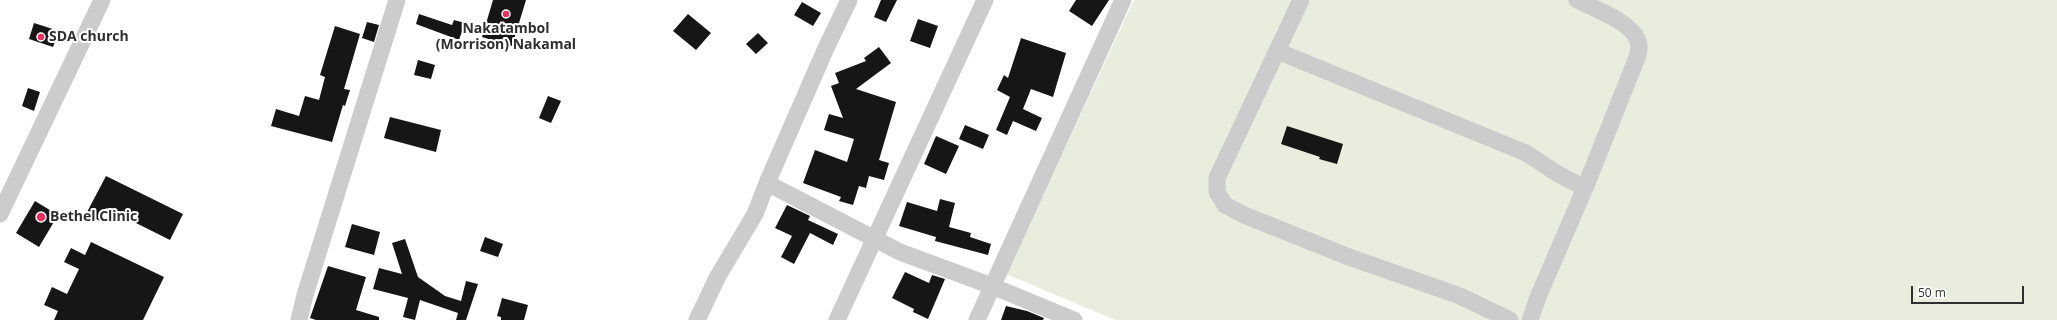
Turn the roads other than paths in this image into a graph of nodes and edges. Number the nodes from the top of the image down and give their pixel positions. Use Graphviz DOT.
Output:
graph roads {
  1 [pos="102,0"];
  2 [pos="397,0"];
  3 [pos="849,0"];
  4 [pos="985,0"];
  5 [pos="1123,0"];
  6 [pos="1301,0"];
  7 [pos="1577,0"];
  8 [pos="1277,51"];
  9 [pos="767,184"];
  10 [pos="1585,188"];
  11 [pos="0,214"];
  12 [pos="873,239"];
  13 [pos="992,286"];
  14 [pos="299,320"];
  15 [pos="697,320"];
  16 [pos="837,320"];
  17 [pos="977,320"];
  18 [pos="1074,320"];
  19 [pos="1510,320"];
  20 [pos="1530,320"];
  1 -- 11 [label="street"];
  2 -- 14 [label="street"];
  3 -- 9 [label="street"];
  4 -- 12 [label="street"];
  5 -- 13 [label="street"];
  6 -- 8 [label="street"];
  7 -- 10 [label="street"];
  8 -- 10 [label="street"];
  8 -- 19 [label="street"];
  9 -- 12 [label="street"];
  9 -- 15 [label="street"];
  10 -- 20 [label="street"];
  12 -- 13 [label="street"];
  12 -- 16 [label="street"];
  13 -- 17 [label="street"];
  13 -- 18 [label="street"];
}
